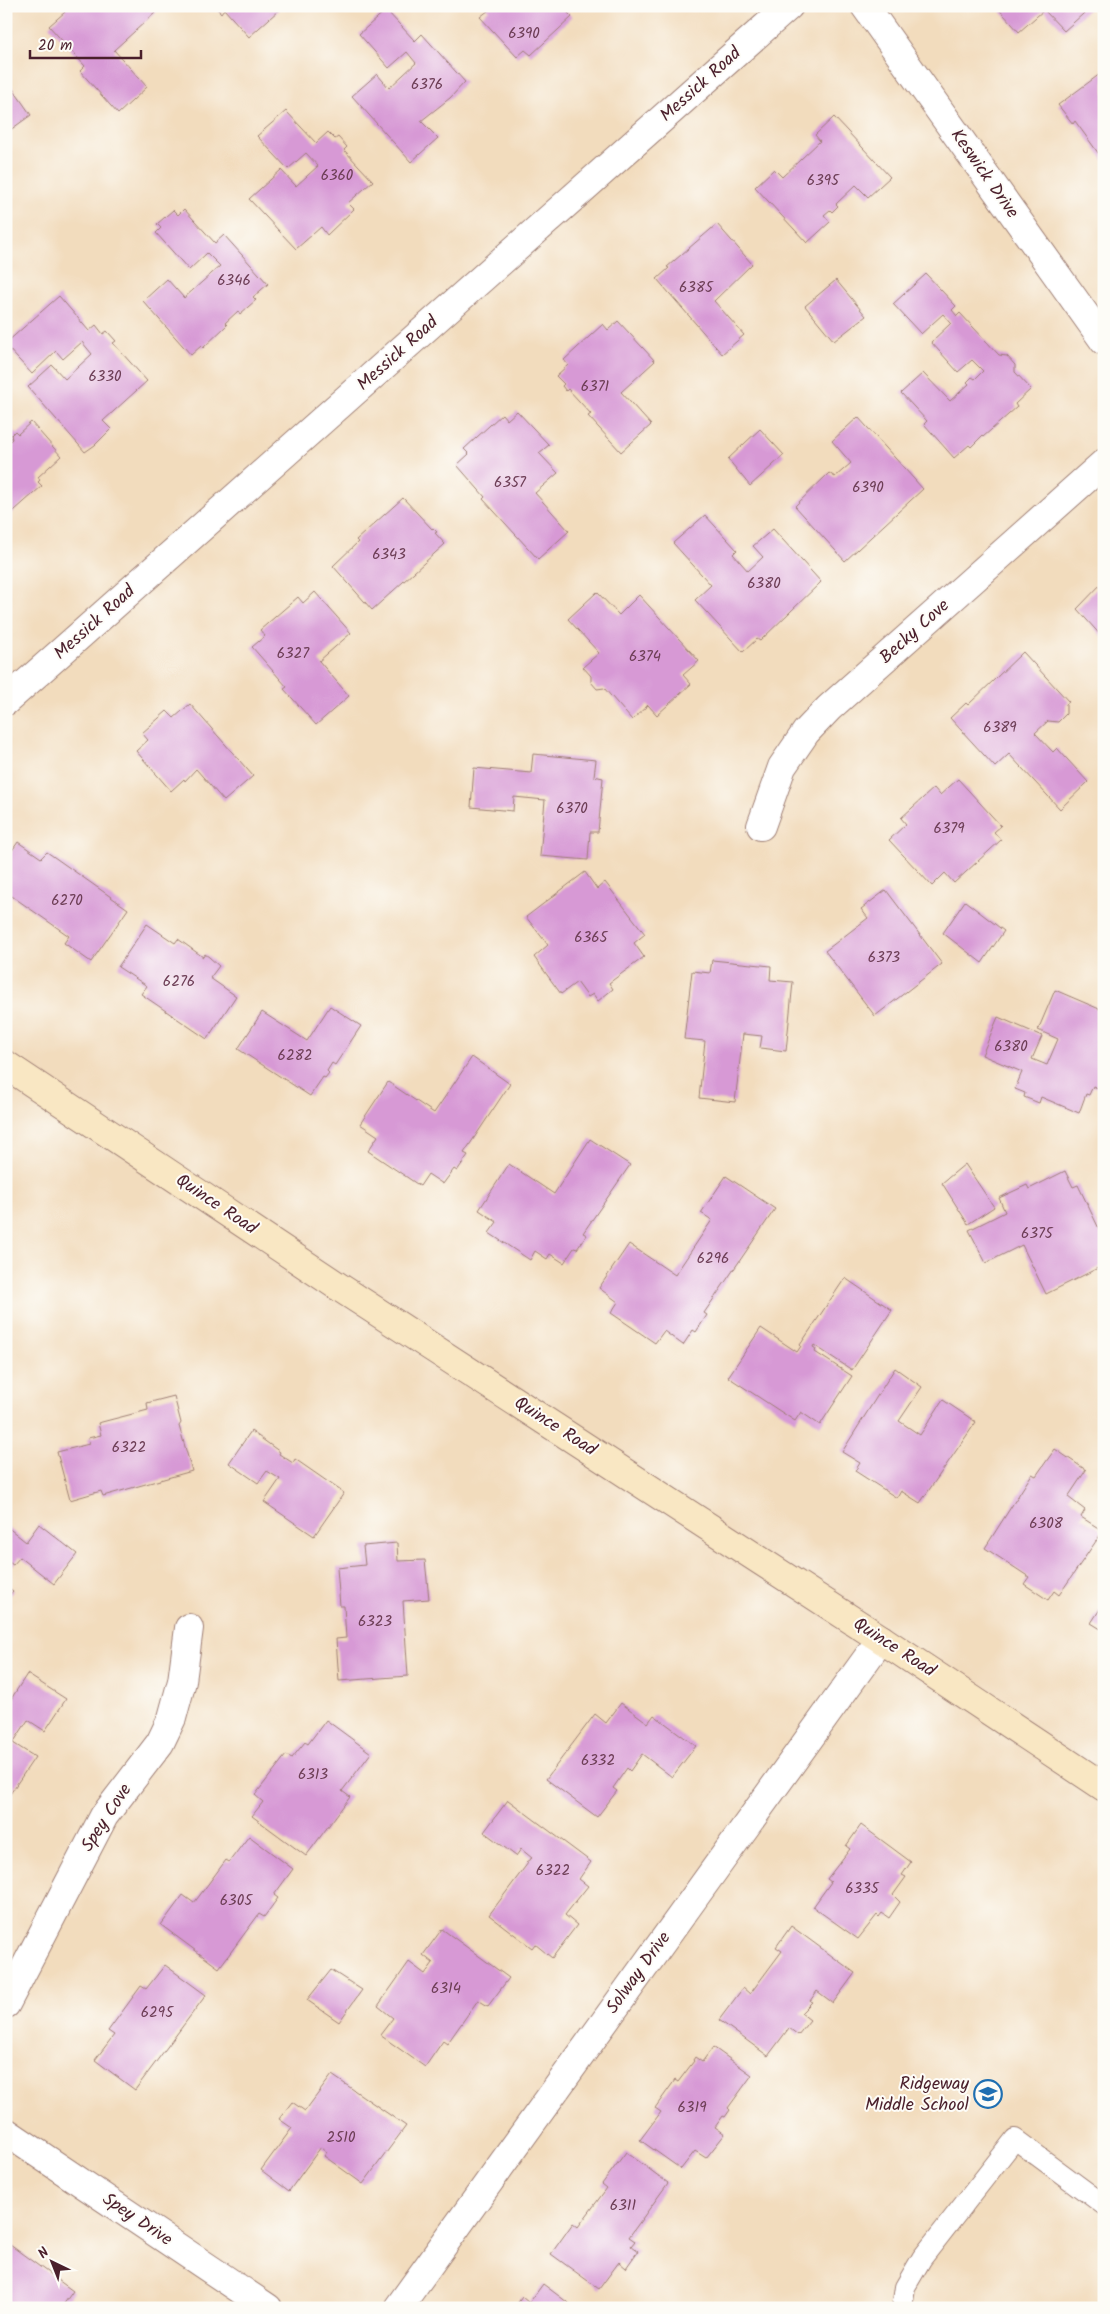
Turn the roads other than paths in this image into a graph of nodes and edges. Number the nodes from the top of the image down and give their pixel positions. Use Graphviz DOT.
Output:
graph roads {
  1 [pos="789,6"];
  2 [pos="865,6"];
  3 [pos="1104,342"];
  4 [pos="1104,463"];
  5 [pos="6,701"];
  6 [pos="760,826"];
  7 [pos="6,1065"];
  8 [pos="189,1628"];
  9 [pos="881,1639"];
  10 [pos="1104,1787"];
  11 [pos="6,2004"];
  12 [pos="6,2132"];
  13 [pos="1104,2205"];
  14 [pos="268,2308"];
  15 [pos="398,2308"];
  16 [pos="902,2308"];
  1 -- 5 [label="street, Messick Road"];
  2 -- 3 [label="street, Keswick Drive"];
  4 -- 6 [label="street, Becky Cove"];
  7 -- 9 [label="main road, Quince Road"];
  8 -- 11 [label="street, Spey Cove"];
  9 -- 10 [label="main road, Quince Road"];
  9 -- 15 [label="street, Solway Drive"];
  12 -- 14 [label="street, Spey Drive"];
  13 -- 16 [label="lane"];
}
